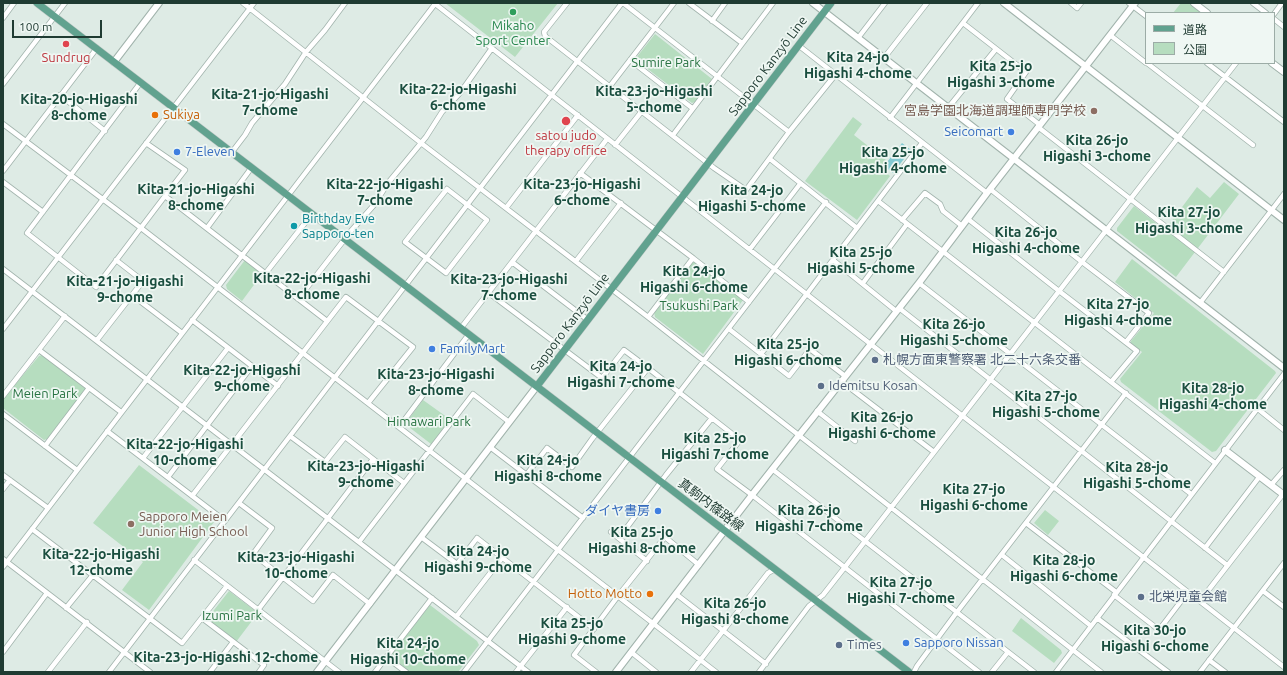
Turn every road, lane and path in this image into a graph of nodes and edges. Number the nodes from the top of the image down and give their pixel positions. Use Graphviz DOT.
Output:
graph roads {
  1 [pos="14,3"];
  2 [pos="37,3"];
  3 [pos="65,3"];
  4 [pos="159,3"];
  5 [pos="243,3"];
  6 [pos="254,3"];
  7 [pos="345,3"];
  8 [pos="434,3"];
  9 [pos="566,3"];
  10 [pos="623,3"];
  11 [pos="674,3"];
  12 [pos="689,3"];
  13 [pos="725,3"];
  14 [pos="773,3"];
  15 [pos="813,3"];
  16 [pos="831,3"];
  17 [pos="885,3"];
  18 [pos="927,3"];
  19 [pos="978,3"];
  20 [pos="1004,3"];
  21 [pos="1071,3"];
  22 [pos="1081,3"];
  23 [pos="1194,3"];
  24 [pos="1253,3"];
  25 [pos="1282,3"];
  26 [pos="1132,4"];
  27 [pos="250,8"];
  28 [pos="824,12"];
  29 [pos="1206,12"];
  30 [pos="1265,12"];
  31 [pos="1275,13"];
  32 [pos="1145,15"];
  33 [pos="55,16"];
  34 [pos="3,18"];
  35 [pos="1275,20"];
  36 [pos="712,21"];
  37 [pos="963,23"];
  38 [pos="1284,27"];
  39 [pos="655,28"];
  40 [pos="1110,35"];
  41 [pos="858,38"];
  42 [pos="742,44"];
  43 [pos="798,46"];
  44 [pos="97,48"];
  45 [pos="492,48"];
  46 [pos="996,49"];
  47 [pos="306,52"];
  48 [pos="884,58"];
  49 [pos="630,60"];
  50 [pos="114,62"];
  51 [pos="578,62"];
  52 [pos="1145,62"];
  53 [pos="1147,64"];
  54 [pos="1208,64"];
  55 [pos="1235,64"];
  56 [pos="1273,64"];
  57 [pos="1086,66"];
  58 [pos="1284,72"];
  59 [pos="836,74"];
  60 [pos="717,76"];
  61 [pos="1225,77"];
  62 [pos="141,82"];
  63 [pos="917,83"];
  64 [pos="3,84"];
  65 [pos="610,86"];
  66 [pos="60,95"];
  67 [pos="552,95"];
  68 [pos="364,97"];
  69 [pos="753,104"];
  70 [pos="1202,106"];
  71 [pos="174,108"];
  72 [pos="692,108"];
  73 [pos="948,108"];
  74 [pos="642,111"];
  75 [pos="578,115"];
  76 [pos="890,118"];
  77 [pos="1284,122"];
  78 [pos="3,124"];
  79 [pos="1039,126"];
  80 [pos="105,131"];
  81 [pos="789,132"];
  82 [pos="673,134"];
  83 [pos="1178,138"];
  84 [pos="607,139"];
  85 [pos="26,141"];
  86 [pos="146,143"];
  87 [pos="421,143"];
  88 [pos="922,143"];
  89 [pos="615,145"];
  90 [pos="1253,145"];
  91 [pos="232,152"];
  92 [pos="1014,159"];
  93 [pos="770,160"];
  94 [pos="708,163"];
  95 [pos="252,167"];
  96 [pos="3,171"];
  97 [pos="580,173"];
  98 [pos="70,175"];
  99 [pos="3,182"];
  100 [pos="800,184"];
  101 [pos="480,188"];
  102 [pos="988,191"];
  103 [pos="1284,194"];
  104 [pos="288,195"];
  105 [pos="165,196"];
  106 [pos="682,197"];
  107 [pos="1130,199"];
  108 [pos="103,200"];
  109 [pos="878,201"];
  110 [pos="826,202"];
  111 [pos="621,203"];
  112 [pos="467,205"];
  113 [pos="506,208"];
  114 [pos="1272,210"];
  115 [pos="42,212"];
  116 [pos="312,214"];
  117 [pos="968,219"];
  118 [pos="902,220"];
  119 [pos="1284,220"];
  120 [pos="907,224"];
  121 [pos="962,226"];
  122 [pos="141,228"];
  123 [pos="207,228"];
  124 [pos="857,228"];
  125 [pos="656,230"];
  126 [pos="536,231"];
  127 [pos="1106,231"];
  128 [pos="346,239"];
  129 [pos="750,249"];
  130 [pos="943,251"];
  131 [pos="242,256"];
  132 [pos="58,258"];
  133 [pos="427,258"];
  134 [pos="693,258"];
  135 [pos="116,260"];
  136 [pos="833,260"];
  137 [pos="512,262"];
  138 [pos="576,262"];
  139 [pos="1082,262"];
  140 [pos="774,268"];
  141 [pos="3,269"];
  142 [pos="1224,272"];
  143 [pos="266,274"];
  144 [pos="919,282"];
  145 [pos="863,283"];
  146 [pos="406,286"];
  147 [pos="217,288"];
  148 [pos="611,289"];
  149 [pos="32,291"];
  150 [pos="1059,291"];
  151 [pos="489,293"];
  152 [pos="806,293"];
  153 [pos="132,294"];
  154 [pos="298,299"];
  155 [pos="749,302"];
  156 [pos="1200,303"];
  157 [pos="898,309"];
  158 [pos="65,316"];
  159 [pos="648,317"];
  160 [pos="192,320"];
  161 [pos="588,320"];
  162 [pos="327,321"];
  163 [pos="379,321"];
  164 [pos="1034,322"];
  165 [pos="5,323"];
  166 [pos="461,328"];
  167 [pos="3,329"];
  168 [pos="728,329"];
  169 [pos="182,333"];
  170 [pos="469,334"];
  171 [pos="97,340"];
  172 [pos="1126,342"];
  173 [pos="871,344"];
  174 [pos="228,348"];
  175 [pos="39,350"];
  176 [pos="564,351"];
  177 [pos="302,353"];
  178 [pos="761,354"];
  179 [pos="1010,354"];
  180 [pos="703,361"];
  181 [pos="252,366"];
  182 [pos="648,368"];
  183 [pos="1284,368"];
  184 [pos="1284,374"];
  185 [pos="335,378"];
  186 [pos="843,378"];
  187 [pos="147,379"];
  188 [pos="990,380"];
  189 [pos="1111,382"];
  190 [pos="278,386"];
  191 [pos="537,386"];
  192 [pos="89,388"];
  193 [pos="679,393"];
  194 [pos="1126,393"];
  195 [pos="3,396"];
  196 [pos="368,403"];
  197 [pos="182,407"];
  198 [pos="1258,409"];
  199 [pos="817,411"];
  200 [pos="121,412"];
  201 [pos="3,414"];
  202 [pos="962,415"];
  203 [pos="712,418"];
  204 [pos="509,422"];
  205 [pos="1103,425"];
  206 [pos="207,426"];
  207 [pos="399,427"];
  208 [pos="1284,430"];
  209 [pos="107,431"];
  210 [pos="598,432"];
  211 [pos="799,435"];
  212 [pos="290,436"];
  213 [pos="855,441"];
  214 [pos="232,444"];
  215 [pos="45,446"];
  216 [pos="490,447"];
  217 [pos="1226,450"];
  218 [pos="429,451"];
  219 [pos="934,452"];
  220 [pos="1082,452"];
  221 [pos="630,457"];
  222 [pos="143,458"];
  223 [pos="373,459"];
  224 [pos="1215,463"];
  225 [pos="77,470"];
  226 [pos="264,470"];
  227 [pos="772,470"];
  228 [pos="1284,470"];
  229 [pos="526,474"];
  230 [pos="3,475"];
  231 [pos="1260,476"];
  232 [pos="168,477"];
  233 [pos="466,478"];
  234 [pos="10,480"];
  235 [pos="404,482"];
  236 [pos="662,482"];
  237 [pos="1271,485"];
  238 [pos="1054,487"];
  239 [pos="3,489"];
  240 [pos="1191,494"];
  241 [pos="752,495"];
  242 [pos="1283,495"];
  243 [pos="192,496"];
  244 [pos="239,503"];
  245 [pos="48,508"];
  246 [pos="891,508"];
  247 [pos="328,518"];
  248 [pos="583,518"];
  249 [pos="224,521"];
  250 [pos="1170,521"];
  251 [pos="1026,523"];
  252 [pos="32,529"];
  253 [pos="725,531"];
  254 [pos="611,532"];
  255 [pos="421,537"];
  256 [pos="619,538"];
  257 [pos="865,541"];
  258 [pos="359,542"];
  259 [pos="1206,548"];
  260 [pos="558,550"];
  261 [pos="1002,555"];
  262 [pos="1143,557"];
  263 [pos="502,558"];
  264 [pos="194,560"];
  265 [pos="5,561"];
  266 [pos="647,561"];
  267 [pos="1284,563"];
  268 [pos="699,565"];
  269 [pos="1227,565"];
  270 [pos="3,567"];
  271 [pos="845,567"];
  272 [pos="775,569"];
  273 [pos="396,570"];
  274 [pos="93,575"];
  275 [pos="283,577"];
  276 [pos="982,579"];
  277 [pos="534,582"];
  278 [pos="227,586"];
  279 [pos="1263,591"];
  280 [pos="1188,592"];
  281 [pos="47,593"];
  282 [pos="676,594"];
  283 [pos="1115,594"];
  284 [pos="618,596"];
  285 [pos="432,598"];
  286 [pos="816,601"];
  287 [pos="1200,601"];
  288 [pos="370,604"];
  289 [pos="567,607"];
  290 [pos="1284,607"];
  291 [pos="66,608"];
  292 [pos="258,610"];
  293 [pos="957,612"];
  294 [pos="456,617"];
  295 [pos="202,618"];
  296 [pos="1097,618"];
  297 [pos="149,619"];
  298 [pos="87,622"];
  299 [pos="654,623"];
  300 [pos="1091,626"];
  301 [pos="1234,628"];
  302 [pos="594,629"];
  303 [pos="723,631"];
  304 [pos="937,639"];
  305 [pos="488,641"];
  306 [pos="233,642"];
  307 [pos="1072,650"];
  308 [pos="3,652"];
  309 [pos="124,652"];
  310 [pos="631,652"];
  311 [pos="1008,652"];
  312 [pos="386,657"];
  313 [pos="701,660"];
  314 [pos="1209,660"];
  315 [pos="325,661"];
  316 [pos="766,664"];
  317 [pos="521,666"];
  318 [pos="1284,666"];
  319 [pos="48,672"];
  320 [pos="108,672"];
  321 [pos="150,672"];
  322 [pos="210,672"];
  323 [pos="258,672"];
  324 [pos="317,672"];
  325 [pos="339,672"];
  326 [pos="374,672"];
  327 [pos="406,672"];
  328 [pos="464,672"];
  329 [pos="516,672"];
  330 [pos="528,672"];
  331 [pos="596,672"];
  332 [pos="616,672"];
  333 [pos="656,672"];
  334 [pos="691,672"];
  335 [pos="716,672"];
  336 [pos="759,672"];
  337 [pos="909,672"];
  338 [pos="914,672"];
  339 [pos="980,672"];
  340 [pos="992,672"];
  341 [pos="1034,672"];
  342 [pos="1056,672"];
  343 [pos="1101,672"];
  344 [pos="1168,672"];
  345 [pos="1200,672"];
  346 [pos="1225,672"];
  1 -- 34 [label="street"];
  2 -- 33 [label="main road, Sapporo Kanzyō Line"];
  3 -- 33 [label="street"];
  4 -- 50 [label="street"];
  5 -- 27 [label="street"];
  6 -- 27 [label="street"];
  7 -- 47 [label="street"];
  8 -- 45 [label="street"];
  8 -- 68 [label="street"];
  9 -- 51 [label="street"];
  10 -- 39 [label="street"];
  10 -- 51 [label="street"];
  11 -- 39 [label="street"];
  12 -- 36 [label="street"];
  13 -- 36 [label="street"];
  14 -- 42 [label="street"];
  15 -- 28 [label="street"];
  16 -- 28 [label="main road, Sapporo Kanzyō Line"];
  17 -- 41 [label="street"];
  18 -- 48 [label="street"];
  19 -- 37 [label="street"];
  20 -- 57 [label="street"];
  21 -- 22 [label="street"];
  23 -- 29 [label="street"];
  24 -- 30 [label="street"];
  25 -- 31 [label="street"];
  26 -- 32 [label="street"];
  26 -- 40 [label="street"];
  27 -- 47 [label="street"];
  27 -- 71 [label="street"];
  28 -- 41 [label="street"];
  28 -- 43 [label="main road, Sapporo Kanzyō Line"];
  33 -- 44 [label="main road, Sapporo Kanzyō Line"];
  33 -- 64 [label="street"];
  35 -- 38 [label="street"];
  36 -- 42 [label="street"];
  37 -- 46 [label="street"];
  37 -- 63 [label="street"];
  39 -- 49 [label="street"];
  39 -- 60 [label="street"];
  40 -- 52 [label="street"];
  40 -- 57 [label="street"];
  41 -- 48 [label="street"];
  42 -- 60 [label="street"];
  43 -- 59 [label="street"];
  43 -- 69 [label="main road, Sapporo Kanzyō Line"];
  44 -- 50 [label="main road, Sapporo Kanzyō Line"];
  44 -- 66 [label="street"];
  45 -- 67 [label="street"];
  45 -- 87 [label="street"];
  46 -- 73 [label="street"];
  46 -- 79 [label="street"];
  47 -- 68 [label="street"];
  47 -- 91 [label="street"];
  48 -- 63 [label="street"];
  49 -- 65 [label="street"];
  49 -- 72 [label="street"];
  50 -- 62 [label="main road, Sapporo Kanzyō Line"];
  51 -- 65 [label="street"];
  51 -- 67 [label="street"];
  53 -- 70 [label="street"];
  54 -- 61 [label="street"];
  55 -- 61 [label="street"];
  56 -- 58 [label="street"];
  57 -- 79 [label="street"];
  57 -- 83 [label="street"];
  59 -- 76 [label="street"];
  59 -- 81 [label="street"];
  60 -- 69 [label="street"];
  60 -- 72 [label="street"];
  61 -- 70 [label="street"];
  61 -- 77 [label="street"];
  62 -- 71 [label="main road, Sapporo Kanzyō Line"];
  62 -- 80 [label="street"];
  63 -- 73 [label="street"];
  63 -- 76 [label="street"];
  65 -- 74 [label="street"];
  66 -- 80 [label="street"];
  66 -- 85 [label="street"];
  67 -- 75 [label="street"];
  67 -- 101 [label="street"];
  68 -- 87 [label="street"];
  68 -- 104 [label="street"];
  69 -- 81 [label="street"];
  69 -- 94 [label="main road, Sapporo Kanzyō Line"];
  70 -- 83 [label="street"];
  70 -- 90 [label="street"];
  71 -- 86 [label="street"];
  71 -- 91 [label="main road, Sapporo Kanzyō Line"];
  72 -- 82 [label="street"];
  73 -- 92 [label="street"];
  74 -- 82 [label="street"];
  74 -- 89 [label="street"];
  75 -- 84 [label="street"];
  75 -- 113 [label="street"];
  76 -- 88 [label="street"];
  78 -- 85 [label="street"];
  79 -- 92 [label="street"];
  79 -- 107 [label="street"];
  80 -- 98 [label="street"];
  81 -- 93 [label="street"];
  82 -- 94 [label="street"];
  83 -- 107 [label="street"];
  83 -- 114 [label="street"];
  84 -- 89 [label="street"];
  84 -- 97 [label="street"];
  85 -- 96 [label="street"];
  85 -- 98 [label="street"];
  86 -- 105 [label="street"];
  86 -- 108 [label="street"];
  87 -- 101 [label="street"];
  87 -- 128 [label="street"];
  88 -- 102 [label="street"];
  88 -- 109 [label="street"];
  89 -- 106 [label="street"];
  91 -- 95 [label="main road, Sapporo Kanzyō Line"];
  92 -- 102 [label="street"];
  92 -- 127 [label="street"];
  93 -- 94 [label="street"];
  93 -- 100 [label="street"];
  94 -- 106 [label="main road, Sapporo Kanzyō Line"];
  95 -- 104 [label="main road, Sapporo Kanzyō Line"];
  95 -- 123 [label="street"];
  97 -- 111 [label="street"];
  97 -- 126 [label="street"];
  98 -- 108 [label="street"];
  98 -- 115 [label="street"];
  99 -- 115 [label="street"];
  100 -- 110 [label="street"];
  100 -- 129 [label="street"];
  101 -- 112 [label="street"];
  101 -- 113 [label="street"];
  102 -- 117 [label="street"];
  102 -- 139 [label="street"];
  103 -- 114 [label="street"];
  104 -- 116 [label="main road, Sapporo Kanzyō Line"];
  104 -- 131 [label="street"];
  105 -- 122 [label="street"];
  105 -- 123 [label="street"];
  106 -- 125 [label="main road, Sapporo Kanzyō Line"];
  106 -- 129 [label="street"];
  107 -- 127 [label="street"];
  107 -- 142 [label="street"];
  108 -- 122 [label="street"];
  108 -- 132 [label="street"];
  109 -- 118 [label="street"];
  109 -- 124 [label="street"];
  110 -- 124 [label="street"];
  110 -- 140 [label="street"];
  111 -- 125 [label="street"];
  111 -- 138 [label="street"];
  112 -- 133 [label="street"];
  112 -- 133 [label="street"];
  112 -- 133 [label="street"];
  113 -- 126 [label="street"];
  114 -- 119 [label="street"];
  114 -- 142 [label="street"];
  115 -- 132 [label="street"];
  116 -- 128 [label="main road, Sapporo Kanzyō Line"];
  116 -- 143 [label="street"];
  117 -- 121 [label="street"];
  117 -- 150 [label="street"];
  118 -- 120 [label="street"];
  118 -- 121 [label="street"];
  120 -- 130 [label="street"];
  120 -- 145 [label="street"];
  121 -- 130 [label="street"];
  122 -- 135 [label="street"];
  122 -- 147 [label="street"];
  123 -- 131 [label="street"];
  124 -- 136 [label="street"];
  125 -- 134 [label="street"];
  125 -- 148 [label="main road, Sapporo Kanzyō Line"];
  126 -- 137 [label="street"];
  126 -- 138 [label="street"];
  127 -- 139 [label="street"];
  127 -- 156 [label="street"];
  128 -- 146 [label="main road, Sapporo Kanzyō Line"];
  128 -- 154 [label="street"];
  129 -- 140 [label="street"];
  130 -- 144 [label="street"];
  130 -- 164 [label="street"];
  131 -- 143 [label="street"];
  131 -- 147 [label="street"];
  132 -- 135 [label="street"];
  132 -- 149 [label="street"];
  133 -- 146 [label="street"];
  134 -- 155 [label="street"];
  134 -- 159 [label="street"];
  135 -- 153 [label="street"];
  136 -- 145 [label="street"];
  136 -- 152 [label="street"];
  137 -- 151 [label="street"];
  137 -- 161 [label="street"];
  138 -- 148 [label="street"];
  139 -- 150 [label="street"];
  139 -- 172 [label="street"];
  140 -- 152 [label="street"];
  140 -- 155 [label="street"];
  141 -- 149 [label="street"];
  142 -- 156 [label="street"];
  143 -- 154 [label="street"];
  144 -- 157 [label="street"];
  144 -- 179 [label="street"];
  145 -- 157 [label="street"];
  146 -- 163 [label="street"];
  146 -- 166 [label="main road, Sapporo Kanzyō Line"];
  147 -- 160 [label="street"];
  147 -- 177 [label="street"];
  148 -- 159 [label="street"];
  148 -- 161 [label="main road, Sapporo Kanzyō Line"];
  149 -- 158 [label="street"];
  149 -- 165 [label="street"];
  150 -- 164 [label="street"];
  150 -- 172 [label="street"];
  151 -- 166 [label="street"];
  151 -- 176 [label="street"];
  152 -- 173 [label="street"];
  152 -- 178 [label="street"];
  153 -- 169 [label="street"];
  153 -- 171 [label="street"];
  154 -- 162 [label="street"];
  155 -- 168 [label="street"];
  156 -- 183 [label="street"];
  157 -- 173 [label="street"];
  157 -- 188 [label="street"];
  158 -- 171 [label="street"];
  158 -- 175 [label="street"];
  159 -- 180 [label="street"];
  160 -- 169 [label="street"];
  160 -- 174 [label="street"];
  161 -- 176 [label="main road, Sapporo Kanzyō Line"];
  162 -- 163 [label="street"];
  162 -- 177 [label="street"];
  163 -- 185 [label="street"];
  163 -- 196 [label="street"];
  164 -- 179 [label="street"];
  164 -- 189 [label="street"];
  165 -- 167 [label="street"];
  166 -- 170 [label="main road, Sapporo Kanzyō Line"];
  168 -- 178 [label="street"];
  168 -- 180 [label="street"];
  169 -- 187 [label="street"];
  170 -- 191 [label="main road, Sapporo Kanzyō Line"];
  170 -- 207 [label="street"];
  171 -- 187 [label="street"];
  172 -- 189 [label="street"];
  173 -- 186 [label="street"];
  173 -- 202 [label="street"];
  174 -- 181 [label="street"];
  174 -- 197 [label="street"];
  175 -- 192 [label="street"];
  175 -- 195 [label="street"];
  176 -- 182 [label="street"];
  176 -- 191 [label="main road, Sapporo Kanzyō Line"];
  177 -- 185 [label="street"];
  177 -- 190 [label="street"];
  178 -- 186 [label="street"];
  179 -- 188 [label="street"];
  179 -- 205 [label="street"];
  180 -- 193 [label="street"];
  180 -- 211 [label="street"];
  181 -- 190 [label="street"];
  181 -- 206 [label="street"];
  182 -- 193 [label="street"];
  182 -- 210 [label="street"];
  184 -- 198 [label="street"];
  185 -- 196 [label="street"];
  185 -- 212 [label="street"];
  186 -- 199 [label="street"];
  186 -- 219 [label="street"];
  187 -- 197 [label="street"];
  187 -- 200 [label="street"];
  188 -- 202 [label="street"];
  188 -- 220 [label="street"];
  189 -- 194 [label="street"];
  190 -- 214 [label="street"];
  191 -- 204 [label="street"];
  191 -- 210 [label="main road, 真駒内篠路線"];
  192 -- 200 [label="street"];
  192 -- 215 [label="street"];
  193 -- 203 [label="street"];
  193 -- 221 [label="street"];
  194 -- 205 [label="street"];
  194 -- 224 [label="street"];
  196 -- 207 [label="street"];
  197 -- 206 [label="street"];
  197 -- 222 [label="street"];
  198 -- 208 [label="street"];
  198 -- 217 [label="street"];
  199 -- 211 [label="street"];
  199 -- 213 [label="street"];
  200 -- 209 [label="street"];
  201 -- 215 [label="street"];
  202 -- 219 [label="street"];
  202 -- 238 [label="street"];
  203 -- 236 [label="street"];
  203 -- 241 [label="street"];
  204 -- 216 [label="street"];
  204 -- 218 [label="street"];
  205 -- 220 [label="street"];
  205 -- 240 [label="street"];
  206 -- 214 [label="street"];
  206 -- 232 [label="street"];
  207 -- 218 [label="street"];
  209 -- 222 [label="street"];
  209 -- 225 [label="street"];
  210 -- 221 [label="main road, 真駒内篠路線"];
  210 -- 229 [label="street"];
  211 -- 227 [label="street"];
  211 -- 246 [label="street"];
  212 -- 223 [label="street"];
  212 -- 226 [label="street"];
  214 -- 226 [label="street"];
  214 -- 243 [label="street"];
  215 -- 225 [label="street"];
  216 -- 229 [label="street"];
  216 -- 233 [label="street"];
  217 -- 224 [label="street"];
  217 -- 231 [label="street"];
  218 -- 233 [label="street"];
  218 -- 235 [label="street"];
  219 -- 246 [label="street"];
  220 -- 238 [label="street"];
  220 -- 250 [label="street"];
  221 -- 236 [label="main road, 真駒内篠路線"];
  221 -- 248 [label="street"];
  222 -- 232 [label="street"];
  223 -- 235 [label="street"];
  223 -- 247 [label="street"];
  224 -- 240 [label="street"];
  225 -- 245 [label="street"];
  226 -- 244 [label="street"];
  226 -- 247 [label="street"];
  227 -- 241 [label="street"];
  227 -- 257 [label="street"];
  228 -- 237 [label="street"];
  229 -- 248 [label="street"];
  230 -- 234 [label="street"];
  231 -- 237 [label="street"];
  231 -- 259 [label="street"];
  232 -- 243 [label="street"];
  233 -- 255 [label="street"];
  233 -- 260 [label="street"];
  234 -- 239 [label="street"];
  234 -- 245 [label="street"];
  235 -- 258 [label="street"];
  236 -- 253 [label="main road, 真駒内篠路線"];
  236 -- 256 [label="street"];
  237 -- 242 [label="street"];
  238 -- 251 [label="street"];
  238 -- 262 [label="street"];
  240 -- 250 [label="street"];
  241 -- 253 [label="street"];
  241 -- 271 [label="street"];
  242 -- 269 [label="street"];
  243 -- 249 [label="street"];
  244 -- 249 [label="street"];
  244 -- 275 [label="street"];
  245 -- 252 [label="street"];
  246 -- 257 [label="street"];
  246 -- 276 [label="street"];
  247 -- 258 [label="street"];
  247 -- 275 [label="street"];
  248 -- 260 [label="street"];
  249 -- 264 [label="street"];
  250 -- 259 [label="street"];
  250 -- 262 [label="street"];
  251 -- 261 [label="street"];
  251 -- 283 [label="street"];
  252 -- 265 [label="street"];
  252 -- 274 [label="street"];
  253 -- 268 [label="street"];
  253 -- 272 [label="main road, 真駒内篠路線"];
  254 -- 256 [label="street"];
  255 -- 263 [label="street"];
  255 -- 273 [label="street"];
  256 -- 266 [label="street"];
  257 -- 271 [label="street"];
  257 -- 293 [label="street"];
  258 -- 273 [label="street"];
  259 -- 269 [label="street"];
  260 -- 277 [label="street"];
  260 -- 284 [label="street"];
  261 -- 276 [label="street"];
  261 -- 300 [label="street"];
  262 -- 280 [label="street"];
  262 -- 283 [label="street"];
  263 -- 277 [label="street"];
  263 -- 294 [label="street"];
  264 -- 278 [label="street"];
  264 -- 297 [label="street"];
  265 -- 270 [label="street"];
  265 -- 281 [label="street"];
  266 -- 268 [label="street"];
  266 -- 284 [label="street"];
  267 -- 279 [label="street"];
  268 -- 282 [label="street"];
  269 -- 287 [label="street"];
  271 -- 286 [label="street"];
  271 -- 304 [label="street"];
  272 -- 286 [label="main road, 真駒内篠路線"];
  272 -- 303 [label="street"];
  273 -- 285 [label="street"];
  273 -- 288 [label="street"];
  274 -- 291 [label="street"];
  274 -- 297 [label="street"];
  275 -- 288 [label="street"];
  275 -- 292 [label="street"];
  276 -- 293 [label="street"];
  276 -- 307 [label="street"];
  277 -- 289 [label="street"];
  277 -- 305 [label="street"];
  278 -- 292 [label="street"];
  278 -- 295 [label="street"];
  279 -- 290 [label="street"];
  279 -- 301 [label="street"];
  280 -- 283 [label="street"];
  280 -- 287 [label="street"];
  281 -- 291 [label="street"];
  281 -- 308 [label="street"];
  282 -- 299 [label="street"];
  282 -- 303 [label="street"];
  283 -- 296 [label="street"];
  284 -- 299 [label="street"];
  284 -- 302 [label="street"];
  285 -- 294 [label="street"];
  285 -- 312 [label="street"];
  286 -- 316 [label="street"];
  286 -- 337 [label="main road, 真駒内篠路線"];
  287 -- 301 [label="street"];
  288 -- 315 [label="street"];
  289 -- 302 [label="street"];
  289 -- 317 [label="street"];
  291 -- 298 [label="street"];
  292 -- 315 [label="street"];
  293 -- 304 [label="street"];
  293 -- 311 [label="street"];
  294 -- 305 [label="street"];
  295 -- 297 [label="street"];
  295 -- 306 [label="street"];
  296 -- 300 [label="street"];
  296 -- 344 [label="street"];
  297 -- 309 [label="street"];
  298 -- 309 [label="street"];
  298 -- 319 [label="street"];
  299 -- 310 [label="street"];
  299 -- 313 [label="street"];
  300 -- 307 [label="street"];
  301 -- 314 [label="street"];
  301 -- 318 [label="street"];
  302 -- 331 [label="street"];
  303 -- 313 [label="street"];
  303 -- 316 [label="street"];
  304 -- 338 [label="street"];
  304 -- 339 [label="street"];
  305 -- 317 [label="street"];
  305 -- 328 [label="street"];
  306 -- 322 [label="street"];
  306 -- 323 [label="street"];
  307 -- 342 [label="street"];
  307 -- 343 [label="street"];
  309 -- 320 [label="street"];
  309 -- 321 [label="street"];
  310 -- 332 [label="street"];
  310 -- 333 [label="street"];
  311 -- 340 [label="street"];
  311 -- 341 [label="street"];
  312 -- 326 [label="street"];
  312 -- 327 [label="street"];
  313 -- 334 [label="street"];
  313 -- 335 [label="street"];
  314 -- 345 [label="street"];
  314 -- 346 [label="street"];
  315 -- 324 [label="street"];
  315 -- 325 [label="street"];
  316 -- 336 [label="street"];
  317 -- 329 [label="street"];
  317 -- 330 [label="street"];
}
